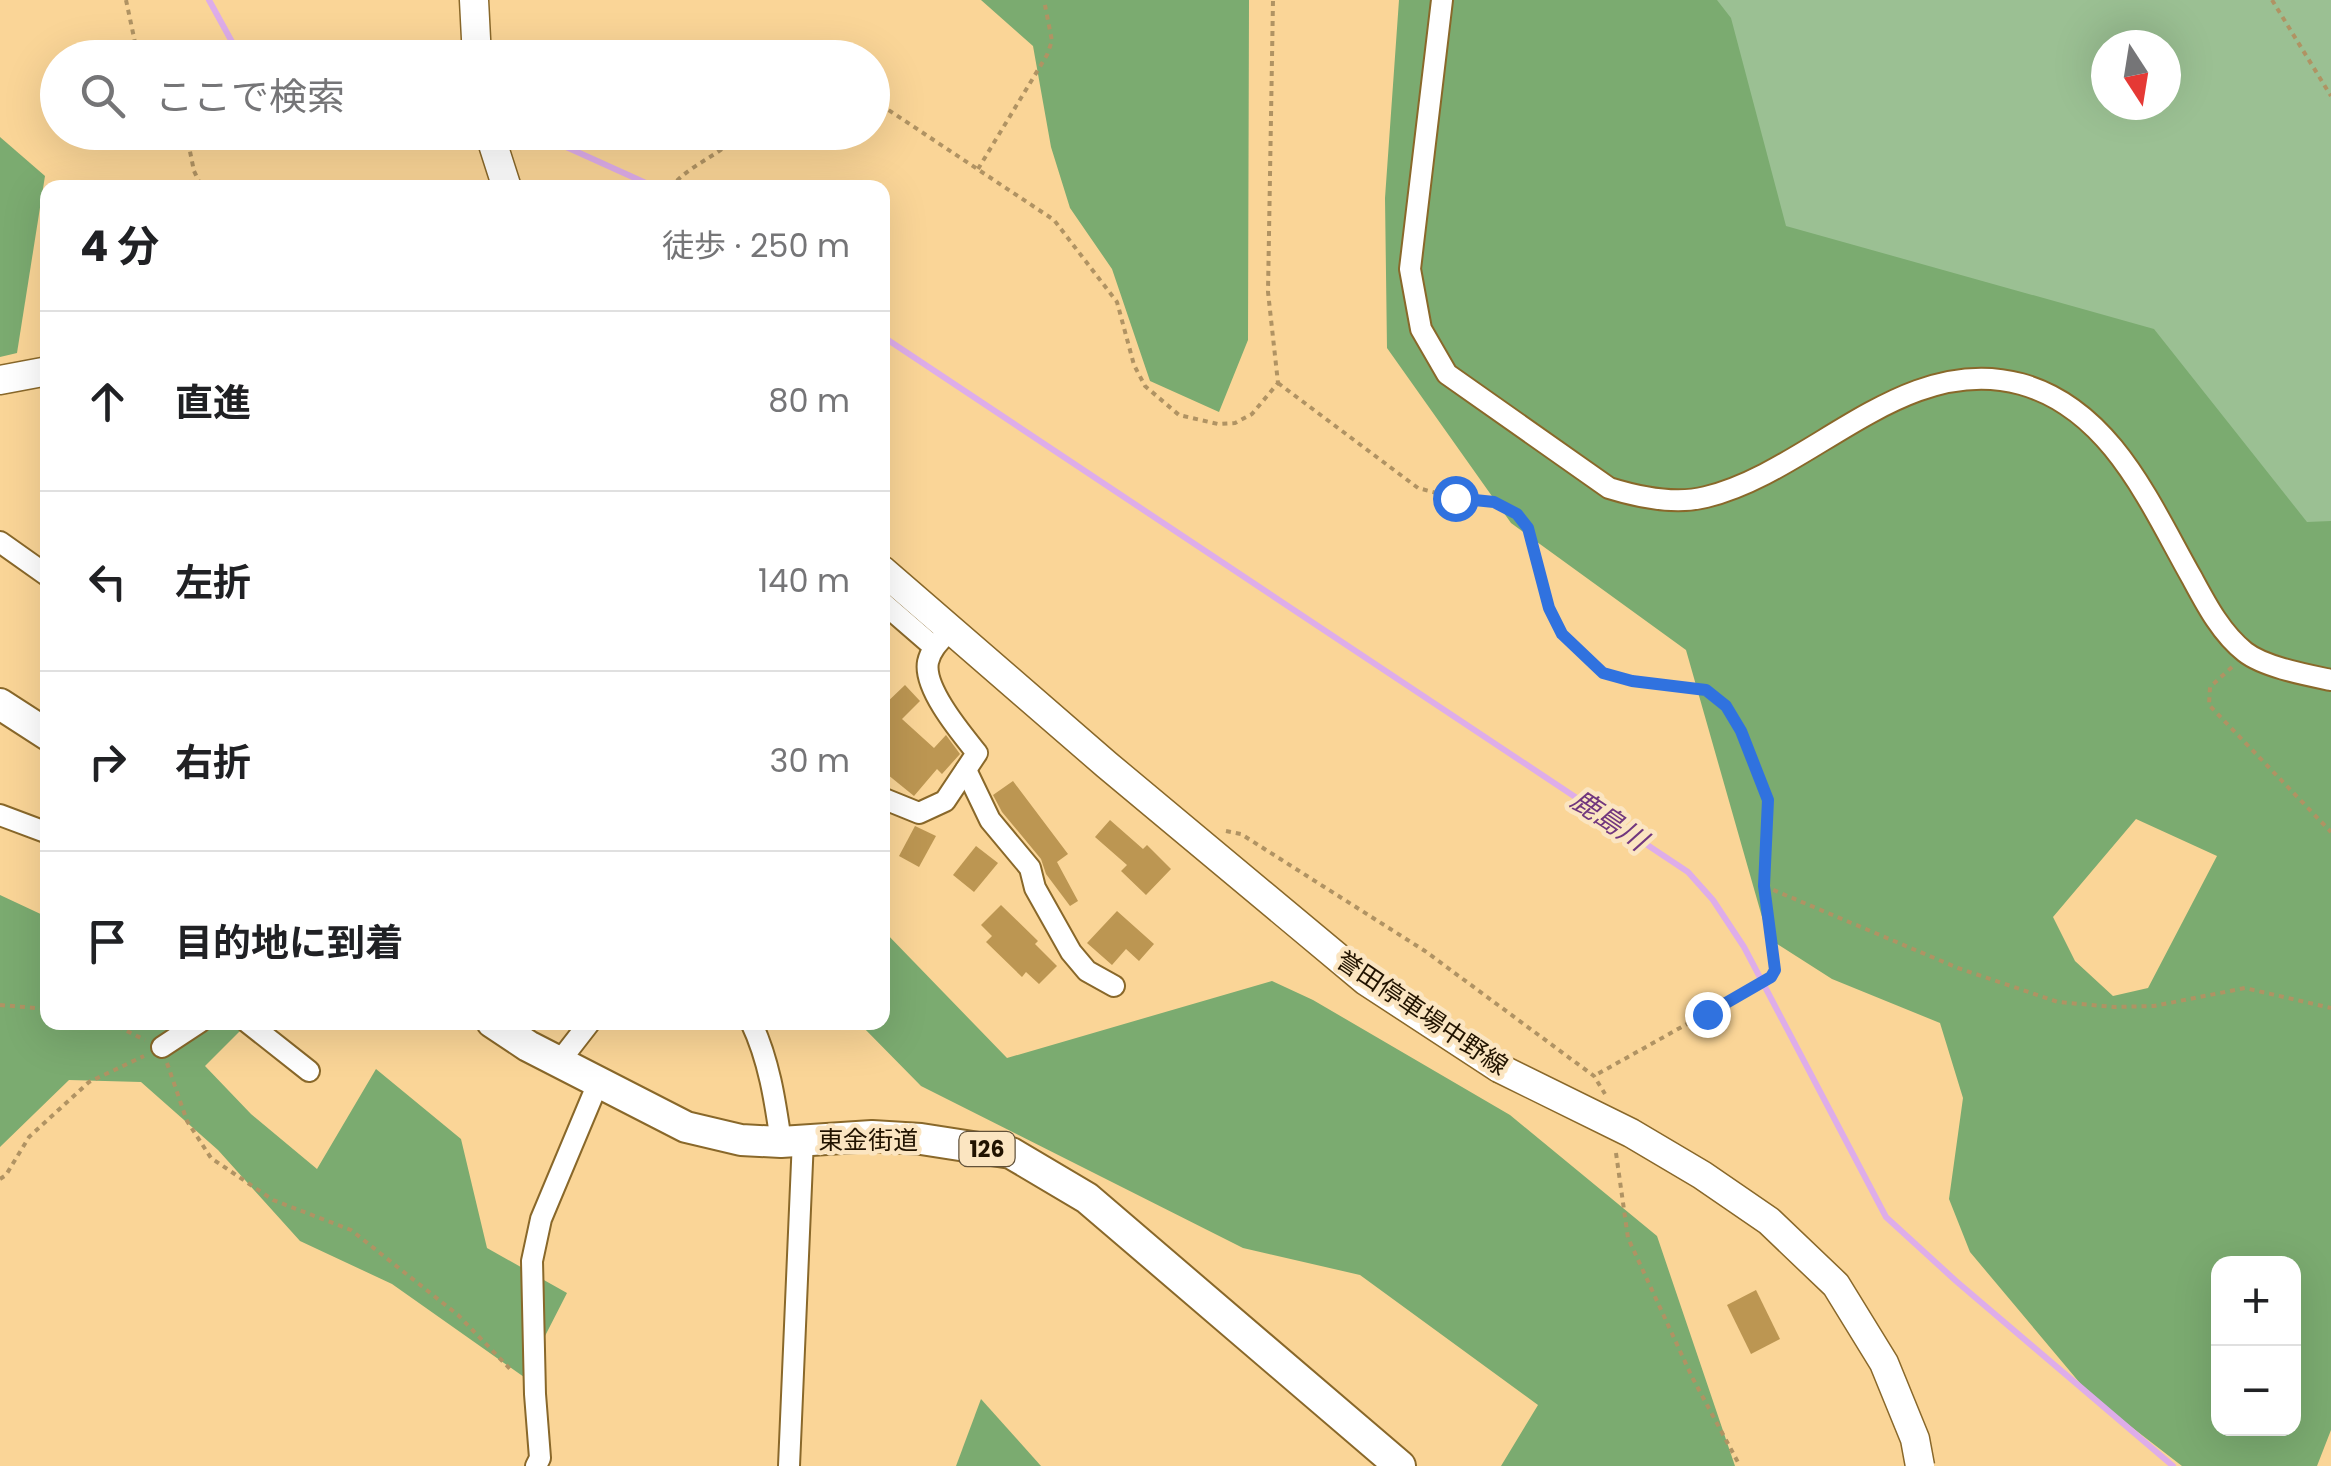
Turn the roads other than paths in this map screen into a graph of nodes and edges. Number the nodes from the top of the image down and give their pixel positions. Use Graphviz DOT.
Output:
graph roads {
  1 [pos="474,0"];
  2 [pos="1442,0"];
  3 [pos="476,40"];
  4 [pos="492,150"];
  5 [pos="496,180"];
  6 [pos="40,372"];
  7 [pos="0,380"];
  8 [pos="0,542"];
  9 [pos="40,570"];
  10 [pos="890,579"];
  11 [pos="890,607"];
  12 [pos="943,638"];
  13 [pos="2331,680"];
  14 [pos="0,704"];
  15 [pos="40,730"];
  16 [pos="966,770"];
  17 [pos="890,801"];
  18 [pos="0,815"];
  19 [pos="40,830"];
  20 [pos="1114,986"];
  21 [pos="188,1030"];
  22 [pos="258,1030"];
  23 [pos="506,1030"];
  24 [pos="584,1030"];
  25 [pos="755,1030"];
  26 [pos="162,1047"];
  27 [pos="560,1062"];
  28 [pos="309,1071"];
  29 [pos="598,1083"];
  30 [pos="792,1140"];
  31 [pos="536,1466"];
  32 [pos="789,1466"];
  33 [pos="1400,1466"];
  34 [pos="1920,1466"];
  1 -- 3 [label="main road"];
  2 -- 13 [label="street"];
  4 -- 5 [label="main road"];
  6 -- 7 [label="main road"];
  8 -- 9 [label="street"];
  10 -- 12 [label="main road, 誉田停車場中野線"];
  11 -- 12 [label="street"];
  12 -- 16 [label="street"];
  12 -- 34 [label="main road, 誉田停車場中野線, bridge"];
  14 -- 15 [label="highway"];
  16 -- 17 [label="street"];
  16 -- 20 [label="street"];
  18 -- 19 [label="street"];
  21 -- 26 [label="street"];
  22 -- 28 [label="street"];
  23 -- 27 [label="highway, 東金街道 / 126"];
  24 -- 27 [label="street"];
  25 -- 30 [label="street"];
  27 -- 29 [label="highway, 東金街道 / 126"];
  29 -- 30 [label="highway, 東金街道 / 126"];
  29 -- 31 [label="street"];
  30 -- 32 [label="street"];
  30 -- 33 [label="highway, 東金街道 / 126"];
}
